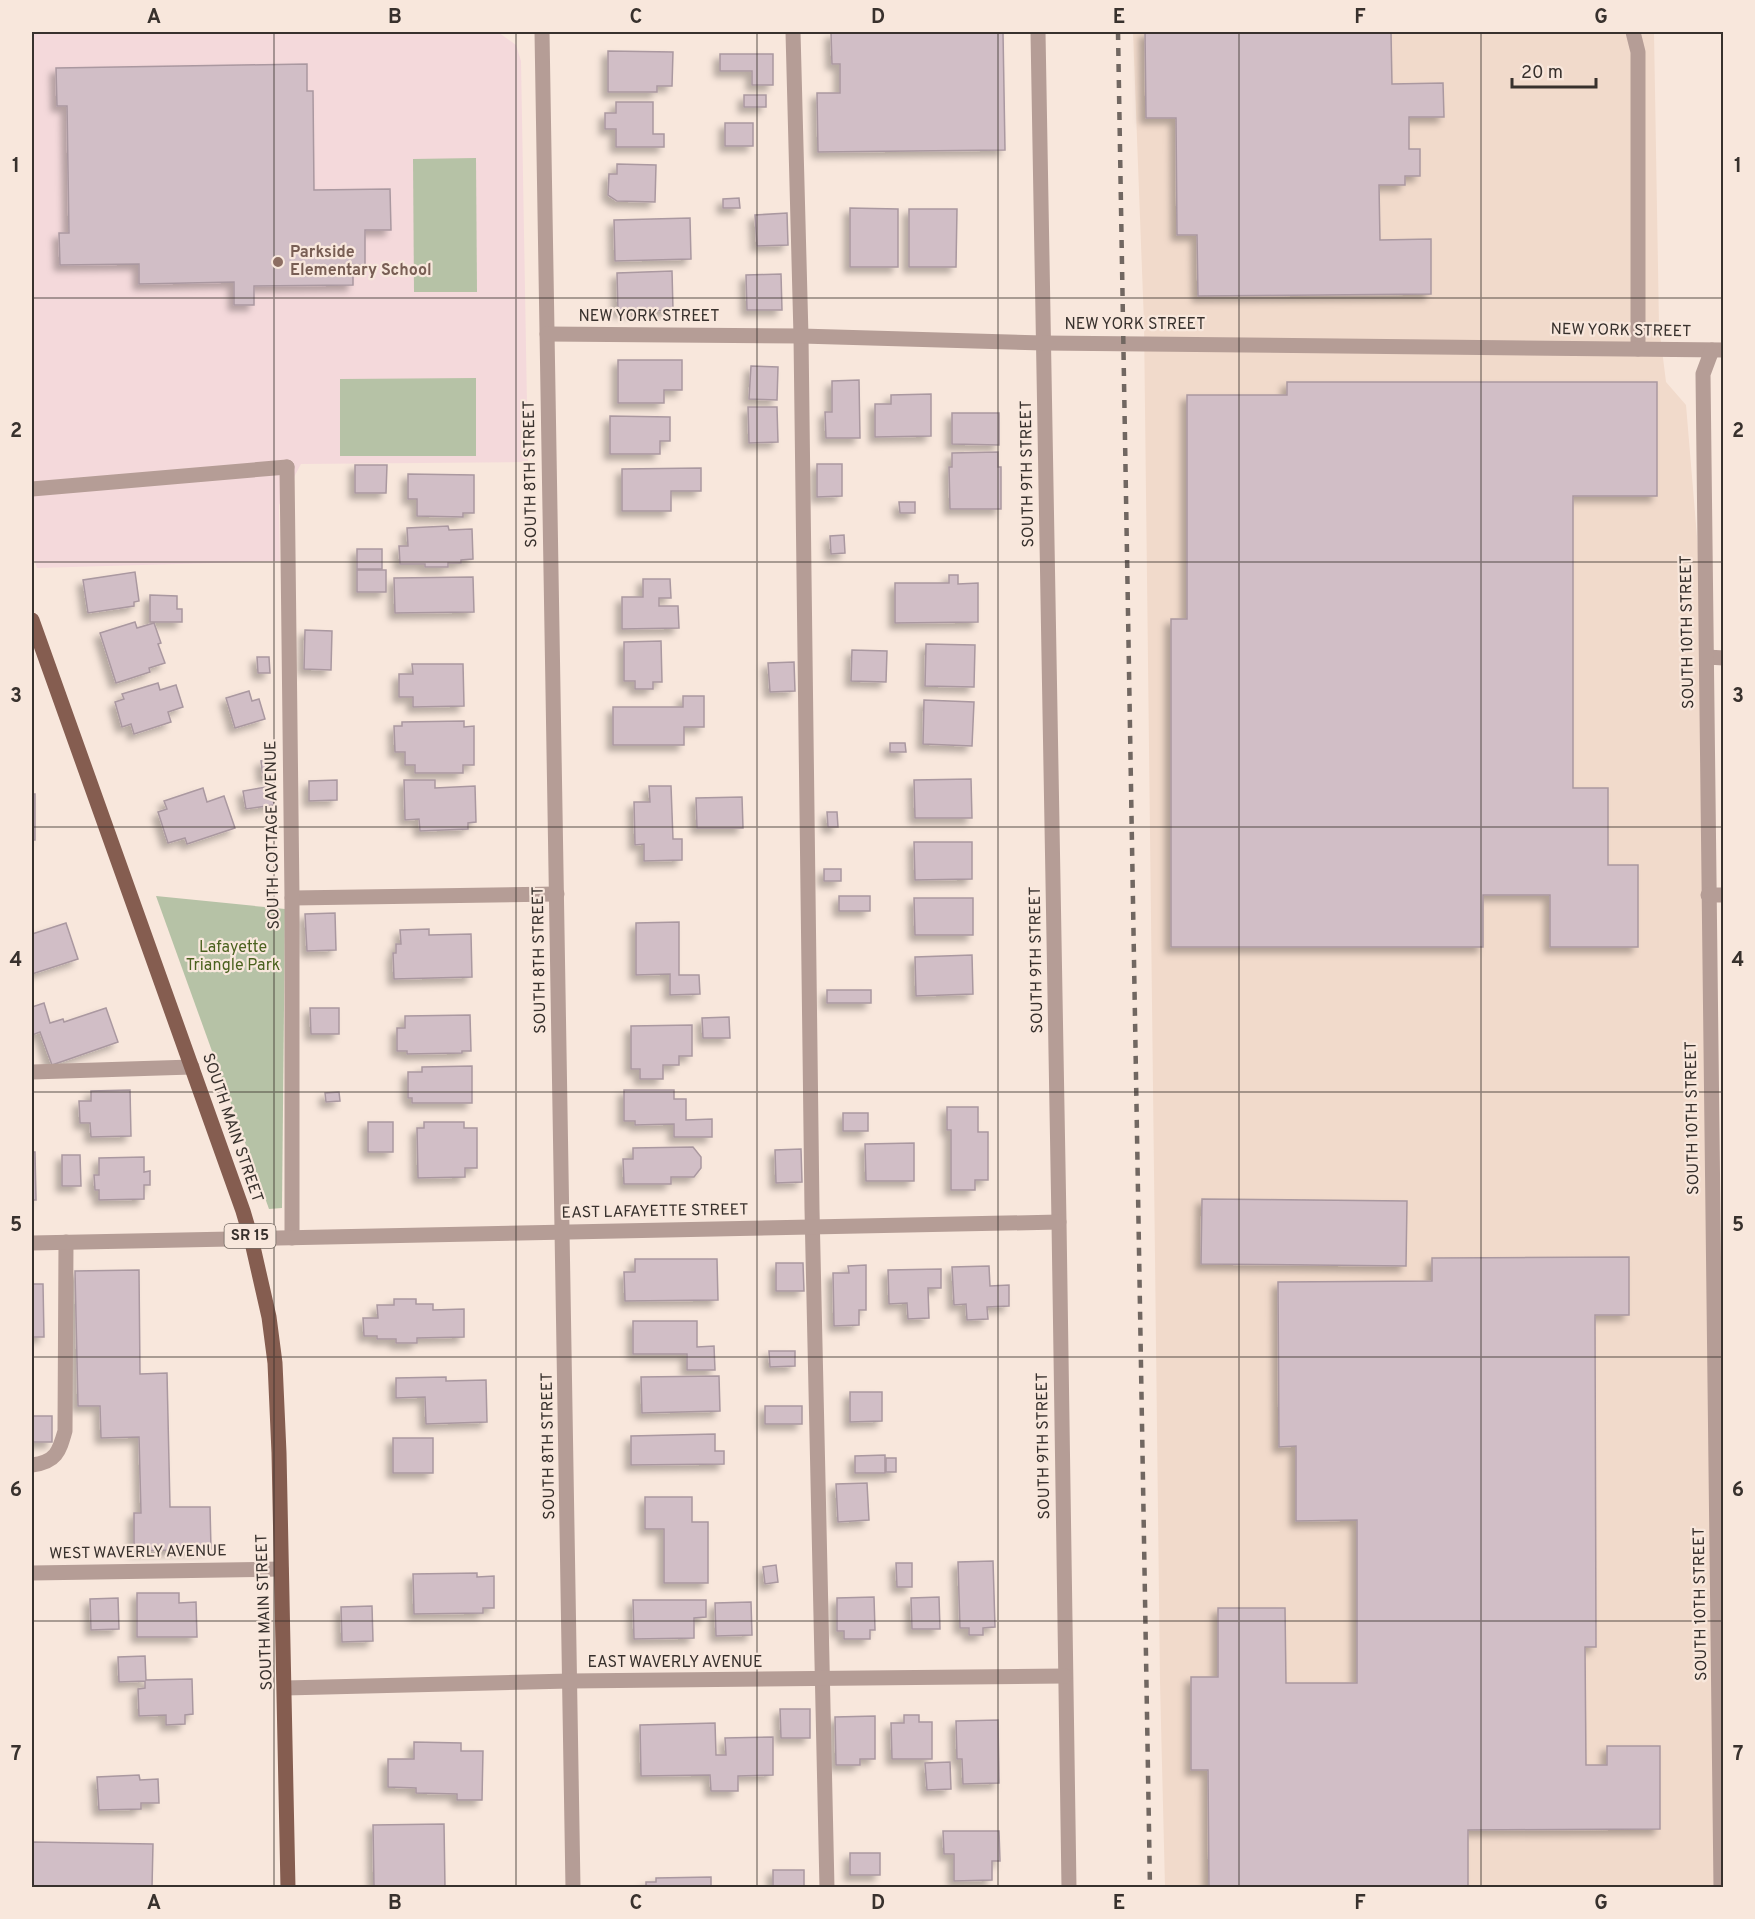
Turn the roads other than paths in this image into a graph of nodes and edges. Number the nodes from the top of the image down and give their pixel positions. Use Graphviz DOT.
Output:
graph roads {
  1 [pos="542,32"];
  2 [pos="793,32"];
  3 [pos="1038,32"];
  4 [pos="1633,32"];
  5 [pos="547,334"];
  6 [pos="801,336"];
  7 [pos="1044,343"];
  8 [pos="1638,349"];
  9 [pos="1718,350"];
  10 [pos="32,489"];
  11 [pos="32,620"];
  12 [pos="1707,657"];
  13 [pos="1724,658"];
  14 [pos="557,894"];
  15 [pos="1716,895"];
  16 [pos="292,898"];
  17 [pos="192,1067"];
  18 [pos="32,1072"];
  19 [pos="1718,1148"];
  20 [pos="1059,1222"];
  21 [pos="812,1227"];
  22 [pos="563,1232"];
  23 [pos="251,1238"];
  24 [pos="292,1238"];
  25 [pos="66,1242"];
  26 [pos="32,1243"];
  27 [pos="1720,1395"];
  28 [pos="32,1466"];
  29 [pos="281,1569"];
  30 [pos="32,1573"];
  31 [pos="1065,1676"];
  32 [pos="823,1680"];
  33 [pos="570,1681"];
  34 [pos="285,1688"];
  35 [pos="1722,1886"];
  36 [pos="288,1887"];
  37 [pos="573,1887"];
  38 [pos="827,1887"];
  39 [pos="1069,1887"];
  1 -- 5 [label="street, SOUTH 8TH STREET"];
  2 -- 6 [label="street"];
  3 -- 7 [label="street, SOUTH 9TH STREET"];
  4 -- 8 [label="street"];
  5 -- 6 [label="street, NEW YORK STREET"];
  5 -- 14 [label="street, SOUTH 8TH STREET"];
  6 -- 7 [label="street, NEW YORK STREET"];
  6 -- 21 [label="street"];
  7 -- 8 [label="street, NEW YORK STREET"];
  7 -- 20 [label="street, SOUTH 9TH STREET"];
  8 -- 9 [label="street, NEW YORK STREET"];
  9 -- 12 [label="street, SOUTH 10TH STREET"];
  10 -- 16 [label="street, SOUTH COTTAGE AVENUE"];
  11 -- 17 [label="main road, SOUTH MAIN STREET / SR 15"];
  12 -- 13 [label="street"];
  12 -- 15 [label="street, SOUTH 10TH STREET"];
  14 -- 16 [label="street"];
  14 -- 22 [label="street, SOUTH 8TH STREET"];
  15 -- 19 [label="street, SOUTH 10TH STREET"];
  16 -- 24 [label="street, SOUTH COTTAGE AVENUE"];
  17 -- 18 [label="street"];
  17 -- 23 [label="main road, SOUTH MAIN STREET / SR 15"];
  19 -- 27 [label="street, SOUTH 10TH STREET"];
  20 -- 21 [label="street, EAST LAFAYETTE STREET"];
  20 -- 31 [label="street, SOUTH 9TH STREET"];
  21 -- 22 [label="street, EAST LAFAYETTE STREET"];
  21 -- 32 [label="street"];
  22 -- 24 [label="street, EAST LAFAYETTE STREET"];
  22 -- 33 [label="street, SOUTH 8TH STREET"];
  23 -- 24 [label="street, EAST LAFAYETTE STREET"];
  23 -- 25 [label="street, EAST LAFAYETTE STREET"];
  23 -- 29 [label="main road, SOUTH MAIN STREET / SR 15"];
  25 -- 26 [label="street, EAST LAFAYETTE STREET"];
  25 -- 28 [label="street"];
  27 -- 35 [label="street, SOUTH 10TH STREET"];
  29 -- 30 [label="street, WEST WAVERLY AVENUE"];
  29 -- 34 [label="main road, SOUTH MAIN STREET / SR 15"];
  31 -- 32 [label="street, EAST WAVERLY AVENUE"];
  31 -- 39 [label="street, SOUTH 9TH STREET"];
  32 -- 33 [label="street, EAST WAVERLY AVENUE"];
  32 -- 38 [label="street"];
  33 -- 34 [label="street, EAST WAVERLY AVENUE"];
  33 -- 37 [label="street, SOUTH 8TH STREET"];
  34 -- 36 [label="main road, SOUTH MAIN STREET / SR 15"];
}
